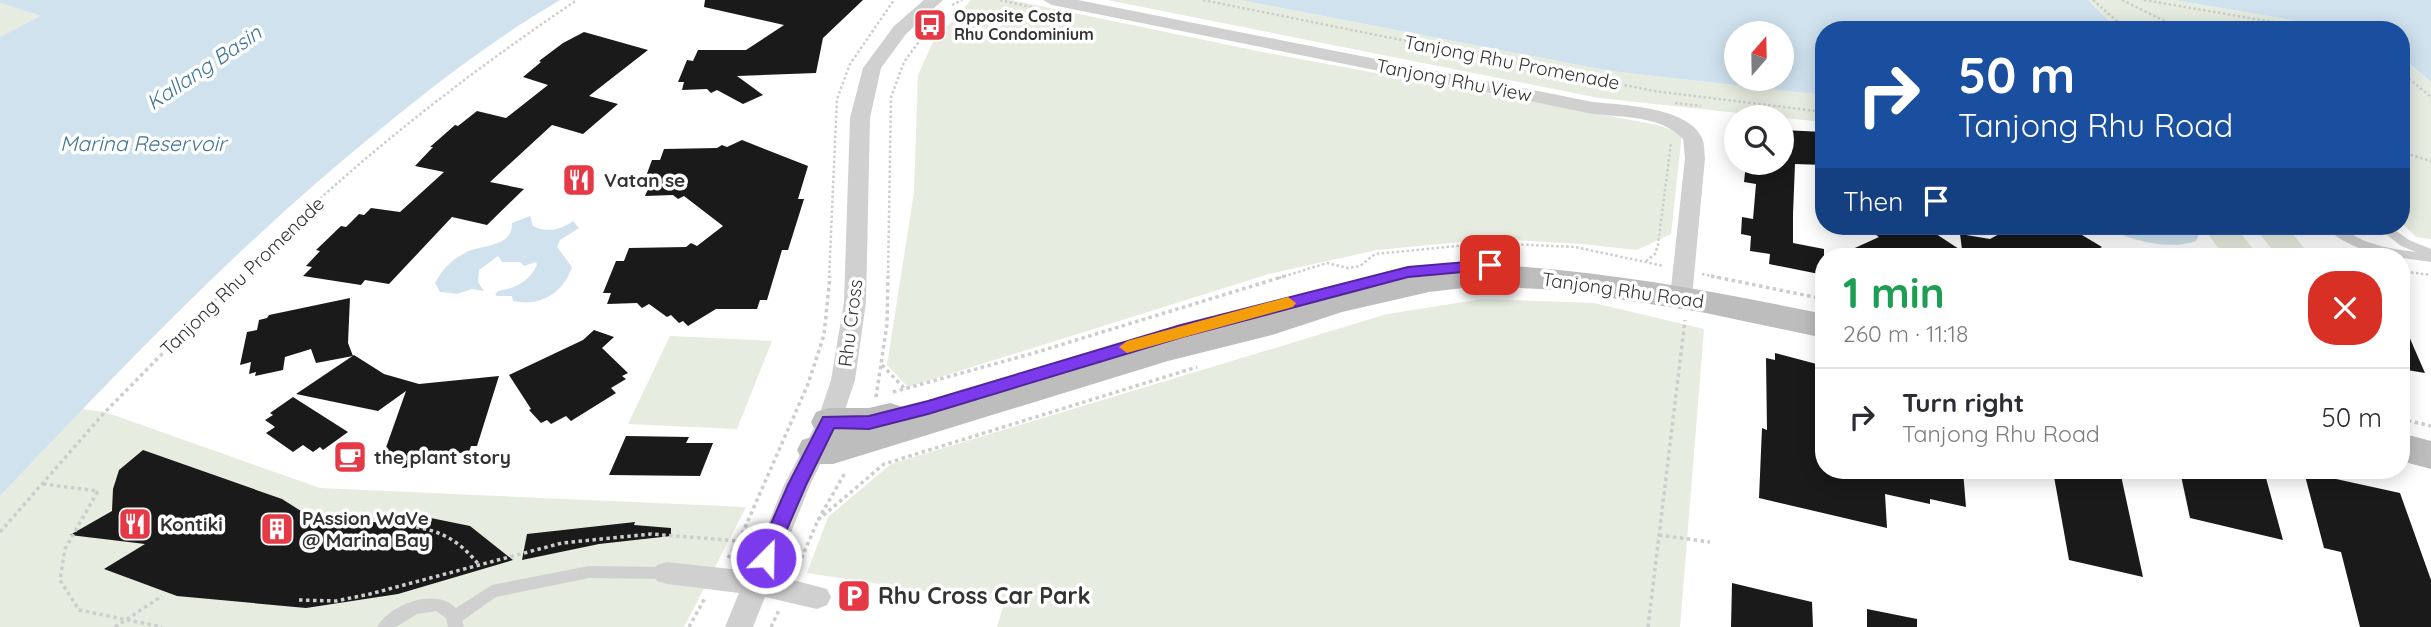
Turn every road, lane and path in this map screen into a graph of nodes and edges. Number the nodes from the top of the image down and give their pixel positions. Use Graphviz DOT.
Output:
graph roads {
  1 [pos="577,0"];
  2 [pos="894,0"];
  3 [pos="1000,0"];
  4 [pos="1203,0"];
  5 [pos="2093,0"];
  6 [pos="2122,0"];
  7 [pos="2144,0"];
  8 [pos="924,4"];
  9 [pos="1046,4"];
  10 [pos="2117,21"];
  11 [pos="2165,21"];
  12 [pos="2267,21"];
  13 [pos="2410,80"];
  14 [pos="2431,97"];
  15 [pos="1706,100"];
  16 [pos="1702,111"];
  17 [pos="1815,111"];
  18 [pos="1667,137"];
  19 [pos="2410,155"];
  20 [pos="2431,162"];
  21 [pos="2342,235"];
  22 [pos="2394,235"];
  23 [pos="2377,248"];
  24 [pos="2410,253"];
  25 [pos="2431,256"];
  26 [pos="1646,261"];
  27 [pos="2410,272"];
  28 [pos="2431,275"];
  29 [pos="1689,293"];
  30 [pos="1227,294"];
  31 [pos="1815,299"];
  32 [pos="1815,313"];
  33 [pos="1815,324"];
  34 [pos="1209,363"];
  35 [pos="882,365"];
  36 [pos="906,390"];
  37 [pos="877,393"];
  38 [pos="2410,421"];
  39 [pos="2431,426"];
  40 [pos="822,436"];
  41 [pos="2410,436"];
  42 [pos="2431,442"];
  43 [pos="2410,449"];
  44 [pos="2431,455"];
  45 [pos="42,484"];
  46 [pos="818,520"];
  47 [pos="409,526"];
  48 [pos="0,532"];
  49 [pos="1659,535"];
  50 [pos="739,541"];
  51 [pos="1710,542"];
  52 [pos="479,565"];
  53 [pos="667,573"];
  54 [pos="716,578"];
  55 [pos="755,583"];
  56 [pos="162,596"];
  57 [pos="817,597"];
  58 [pos="299,600"];
  59 [pos="127,619"];
  60 [pos="455,622"];
  61 [pos="115,627"];
  62 [pos="162,627"];
  63 [pos="385,627"];
  64 [pos="689,627"];
  65 [pos="739,627"];
  66 [pos="1648,627"];
  1 -- 45 [label="path, Tanjong Rhu Promenade"];
  2 -- 50 [label="path"];
  3 -- 9 [label="path"];
  4 -- 15 [label="path, Tanjong Rhu Promenade"];
  5 -- 10 [label="path"];
  6 -- 11 [label="path"];
  7 -- 12 [label="path"];
  8 -- 40 [label="street, Rhu Cross"];
  9 -- 29 [label="street, Tanjong Rhu View"];
  13 -- 14 [label="path"];
  15 -- 16 [label="path"];
  15 -- 17 [label="path, Tanjong Rhu Promenade"];
  18 -- 26 [label="path"];
  19 -- 20 [label="path"];
  21 -- 23 [label="lane"];
  22 -- 25 [label="lane"];
  24 -- 25 [label="lane"];
  27 -- 28 [label="path"];
  29 -- 31 [label="path"];
  29 -- 32 [label="street, Tanjong Rhu Road"];
  29 -- 33 [label="street, Tanjong Rhu Road"];
  29 -- 40 [label="street, Tanjong Rhu Road"];
  29 -- 49 [label="path"];
  30 -- 36 [label="path"];
  34 -- 46 [label="path"];
  35 -- 36 [label="path"];
  36 -- 37 [label="path"];
  38 -- 39 [label="path"];
  40 -- 55 [label="street, Rhu Cross"];
  41 -- 42 [label="street"];
  43 -- 44 [label="street"];
  45 -- 48 [label="path, Tanjong Rhu Promenade"];
  45 -- 59 [label="path"];
  47 -- 52 [label="path"];
  49 -- 51 [label="path"];
  49 -- 66 [label="path"];
  50 -- 52 [label="path"];
  50 -- 54 [label="path"];
  52 -- 58 [label="path"];
  53 -- 54 [label="street"];
  53 -- 60 [label="lane"];
  54 -- 55 [label="street"];
  54 -- 64 [label="path"];
  55 -- 57 [label="street"];
  55 -- 65 [label="street, Rhu Cross"];
  56 -- 59 [label="path"];
  59 -- 61 [label="path"];
  59 -- 62 [label="path"];
  60 -- 63 [label="lane"];
}
